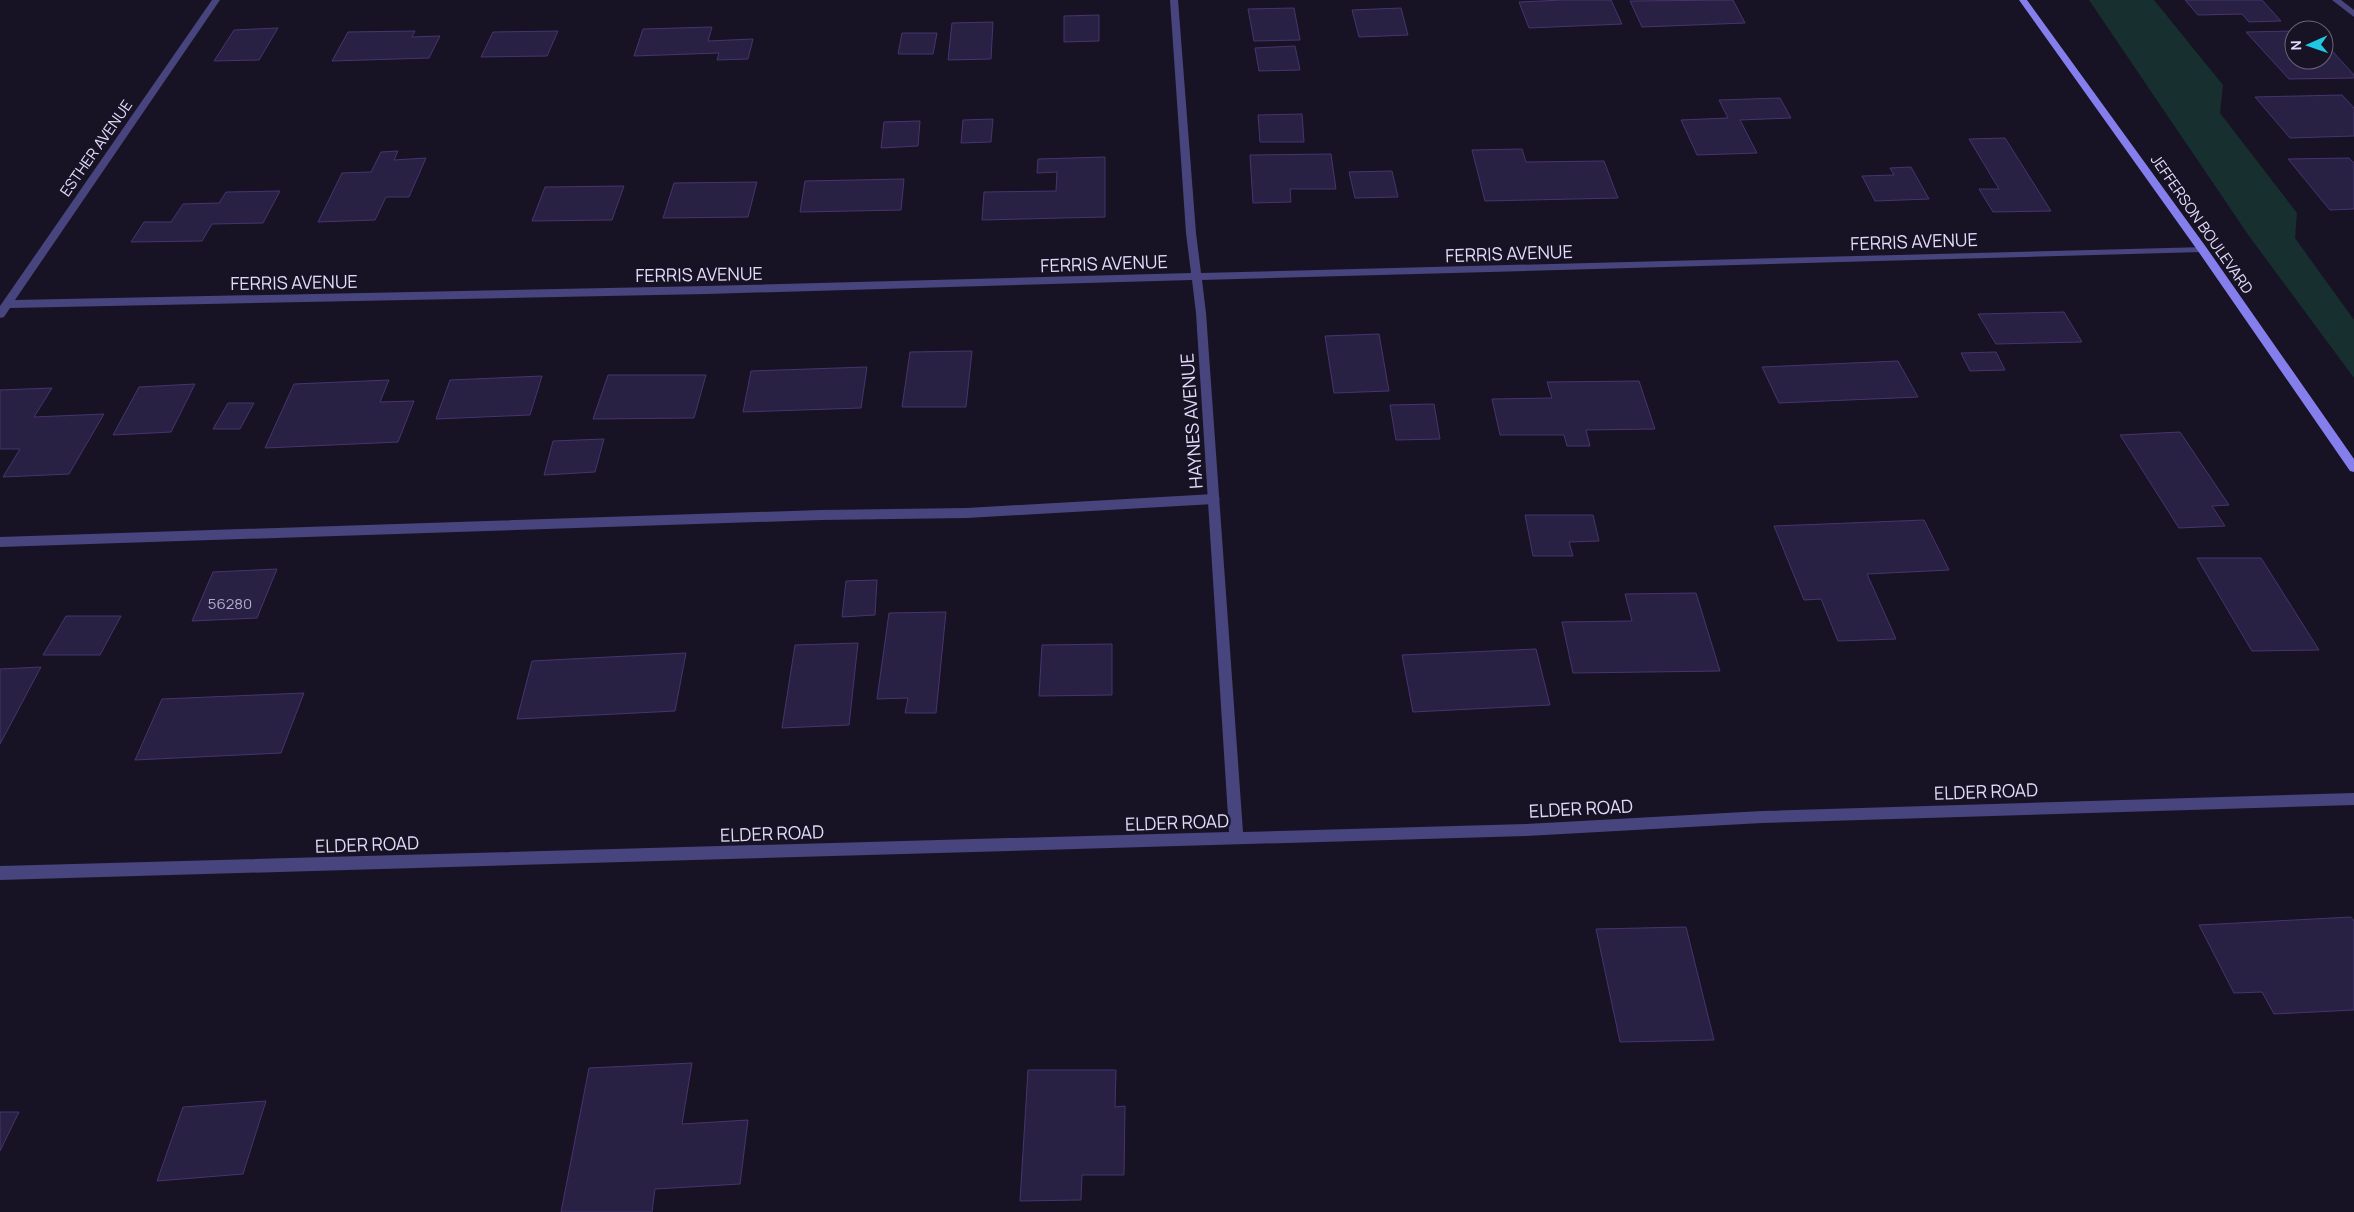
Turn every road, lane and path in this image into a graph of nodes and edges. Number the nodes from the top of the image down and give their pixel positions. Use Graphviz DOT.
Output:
graph roads {
  1 [pos="216,0"];
  2 [pos="1174,0"];
  3 [pos="2023,0"];
  4 [pos="2336,0"];
  5 [pos="2354,14"];
  6 [pos="2202,249"];
  7 [pos="1196,276"];
  8 [pos="7,304"];
  9 [pos="0,314"];
  10 [pos="2354,468"];
  11 [pos="1214,498"];
  12 [pos="0,542"];
  13 [pos="2354,800"];
  14 [pos="1236,839"];
  15 [pos="0,873"];
  1 -- 8 [label="street, ESTHER AVENUE"];
  2 -- 7 [label="street, HAYNES AVENUE"];
  3 -- 6 [label="street, JEFFERSON BOULEVARD"];
  4 -- 5 [label="street"];
  6 -- 7 [label="street, FERRIS AVENUE"];
  6 -- 10 [label="street, JEFFERSON BOULEVARD"];
  7 -- 8 [label="street, FERRIS AVENUE"];
  7 -- 11 [label="street, HAYNES AVENUE"];
  8 -- 9 [label="street, ESTHER AVENUE"];
  11 -- 12 [label="street"];
  11 -- 14 [label="street, HAYNES AVENUE"];
  13 -- 14 [label="street, ELDER ROAD"];
  14 -- 15 [label="street, ELDER ROAD"];
}
